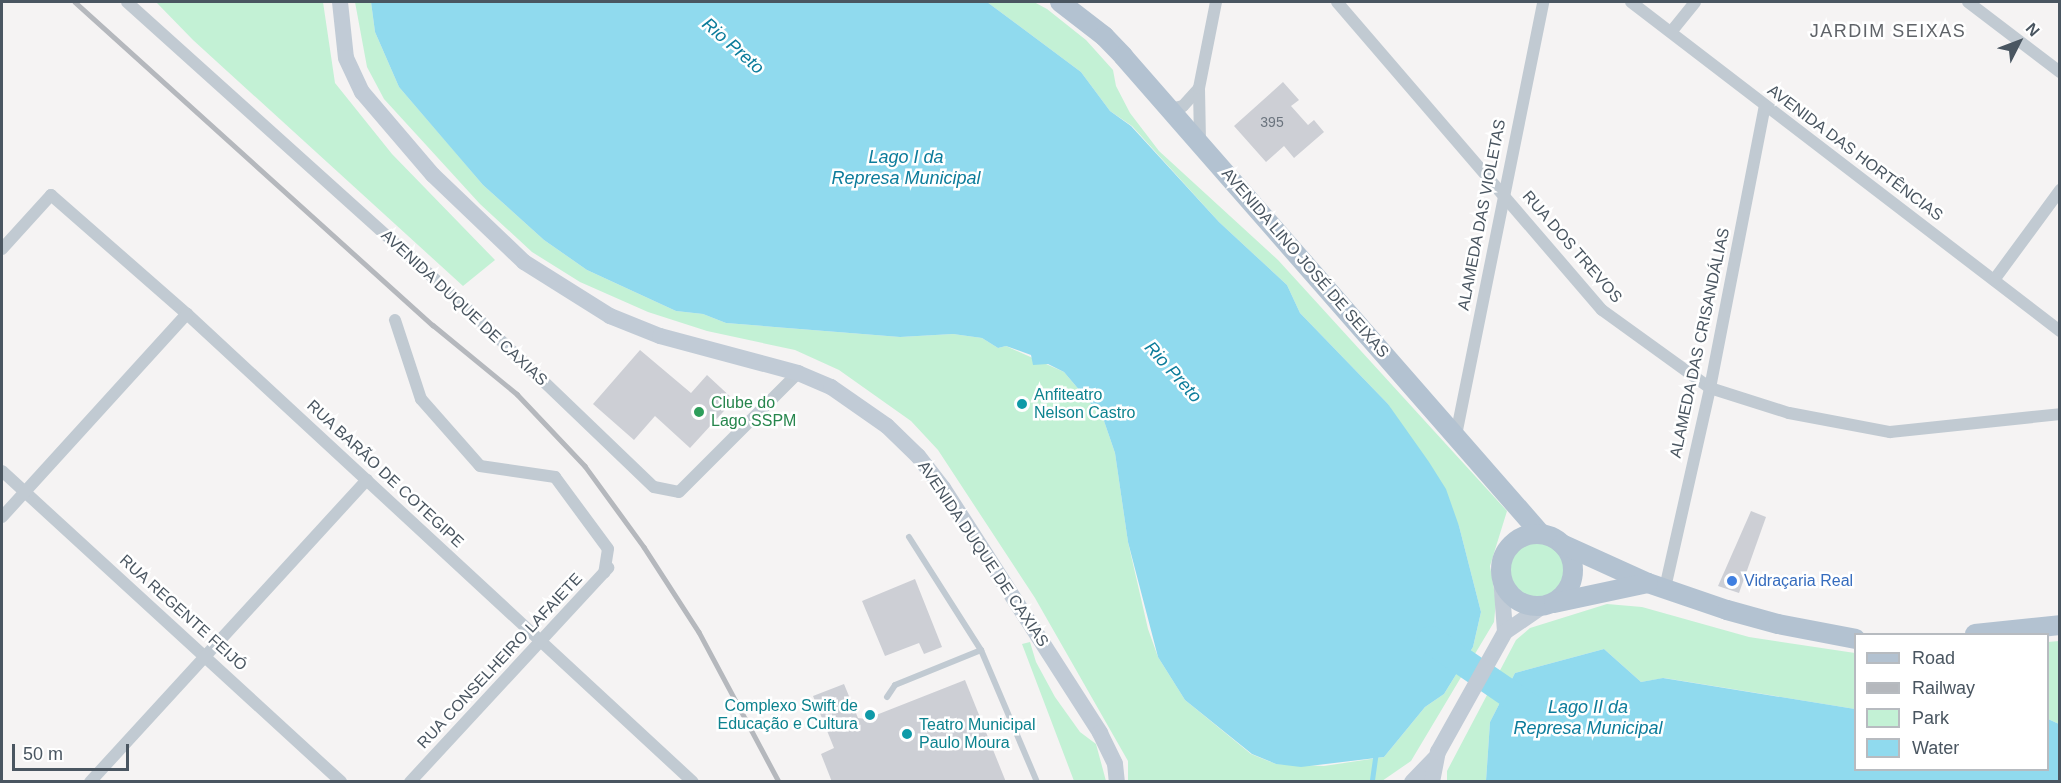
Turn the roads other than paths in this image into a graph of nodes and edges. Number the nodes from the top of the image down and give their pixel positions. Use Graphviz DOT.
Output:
graph roads {
  1 [pos="127,2"];
  2 [pos="340,2"];
  3 [pos="1060,2"];
  4 [pos="1216,2"];
  5 [pos="1337,2"];
  6 [pos="1543,2"];
  7 [pos="1631,2"];
  8 [pos="1695,2"];
  9 [pos="1968,2"];
  10 [pos="1671,32"];
  11 [pos="2060,72"];
  12 [pos="1199,88"];
  13 [pos="1765,105"];
  14 [pos="1170,109"];
  15 [pos="1200,142"];
  16 [pos="2060,190"];
  17 [pos="1502,193"];
  18 [pos="2,249"];
  19 [pos="1994,280"];
  20 [pos="187,314"];
  21 [pos="395,320"];
  22 [pos="2060,330"];
  23 [pos="798,373"];
  24 [pos="1710,388"];
  25 [pos="2060,414"];
  26 [pos="1456,435"];
  27 [pos="2,471"];
  28 [pos="367,480"];
  29 [pos="24,491"];
  30 [pos="2,517"];
  31 [pos="1541,534"];
  32 [pos="909,537"];
  33 [pos="1562,544"];
  34 [pos="1501,577"];
  35 [pos="1656,586"];
  36 [pos="1548,604"];
  37 [pos="2060,625"];
  38 [pos="1984,633"];
  39 [pos="1503,635"];
  40 [pos="1854,639"];
  41 [pos="541,642"];
  42 [pos="981,650"];
  43 [pos="204,655"];
  44 [pos="887,696"];
  45 [pos="1435,758"];
  46 [pos="90,782"];
  47 [pos="341,782"];
  48 [pos="410,782"];
  49 [pos="693,782"];
  50 [pos="1037,782"];
  51 [pos="1117,782"];
  52 [pos="1412,782"];
  53 [pos="1432,782"];
  1 -- 23 [label="street, AVENIDA DUQUE DE CAXIAS"];
  2 -- 23 [label="main road, AVENIDA DUQUE DE CAXIAS"];
  3 -- 14 [label="main road, AVENIDA LINO JOSÉ DE SEIXAS"];
  4 -- 12 [label="street"];
  5 -- 17 [label="street, RUA DOS TREVOS"];
  6 -- 17 [label="street, ALAMEDA DAS VIOLETAS"];
  7 -- 10 [label="street, AVENIDA DAS HORTÊNCIAS"];
  8 -- 10 [label="street"];
  9 -- 11 [label="street"];
  10 -- 13 [label="street, AVENIDA DAS HORTÊNCIAS"];
  12 -- 14 [label="street"];
  12 -- 15 [label="street"];
  13 -- 19 [label="street, AVENIDA DAS HORTÊNCIAS"];
  13 -- 24 [label="street, ALAMEDA DAS CRISANDÁLIAS"];
  14 -- 15 [label="main road, AVENIDA LINO JOSÉ DE SEIXAS"];
  15 -- 26 [label="main road, AVENIDA LINO JOSÉ DE SEIXAS"];
  16 -- 19 [label="street"];
  17 -- 24 [label="street, RUA DOS TREVOS"];
  17 -- 26 [label="street, ALAMEDA DAS VIOLETAS"];
  18 -- 20 [label="street, RUA BARÃO DE COTEGIPE"];
  19 -- 22 [label="street, AVENIDA DAS HORTÊNCIAS"];
  20 -- 28 [label="street, RUA BARÃO DE COTEGIPE"];
  20 -- 29 [label="street"];
  21 -- 41 [label="street, RUA CONSELHEIRO LAFAIETE"];
  23 -- 51 [label="main road, AVENIDA DUQUE DE CAXIAS"];
  24 -- 25 [label="street, RUA DOS TREVOS"];
  24 -- 35 [label="street, ALAMEDA DAS CRISANDÁLIAS"];
  26 -- 31 [label="main road, AVENIDA LINO JOSÉ DE SEIXAS"];
  27 -- 29 [label="street, RUA REGENTE FEIJÓ"];
  28 -- 41 [label="street, RUA BARÃO DE COTEGIPE"];
  28 -- 43 [label="street"];
  29 -- 30 [label="street"];
  29 -- 43 [label="street, RUA REGENTE FEIJÓ"];
  31 -- 33 [label="main road"];
  31 -- 34 [label="main road"];
  32 -- 42 [label="lane"];
  33 -- 35 [label="main road"];
  33 -- 36 [label="main road"];
  34 -- 36 [label="main road"];
  34 -- 39 [label="main road"];
  35 -- 36 [label="main road"];
  35 -- 40 [label="main road"];
  36 -- 39 [label="main road"];
  37 -- 38 [label="main road"];
  39 -- 45 [label="main road"];
  41 -- 48 [label="street, RUA CONSELHEIRO LAFAIETE"];
  41 -- 49 [label="street, RUA BARÃO DE COTEGIPE"];
  42 -- 44 [label="lane"];
  42 -- 50 [label="lane"];
  43 -- 46 [label="street"];
  43 -- 47 [label="street, RUA REGENTE FEIJÓ"];
  45 -- 52 [label="main road"];
  45 -- 53 [label="main road"];
}
